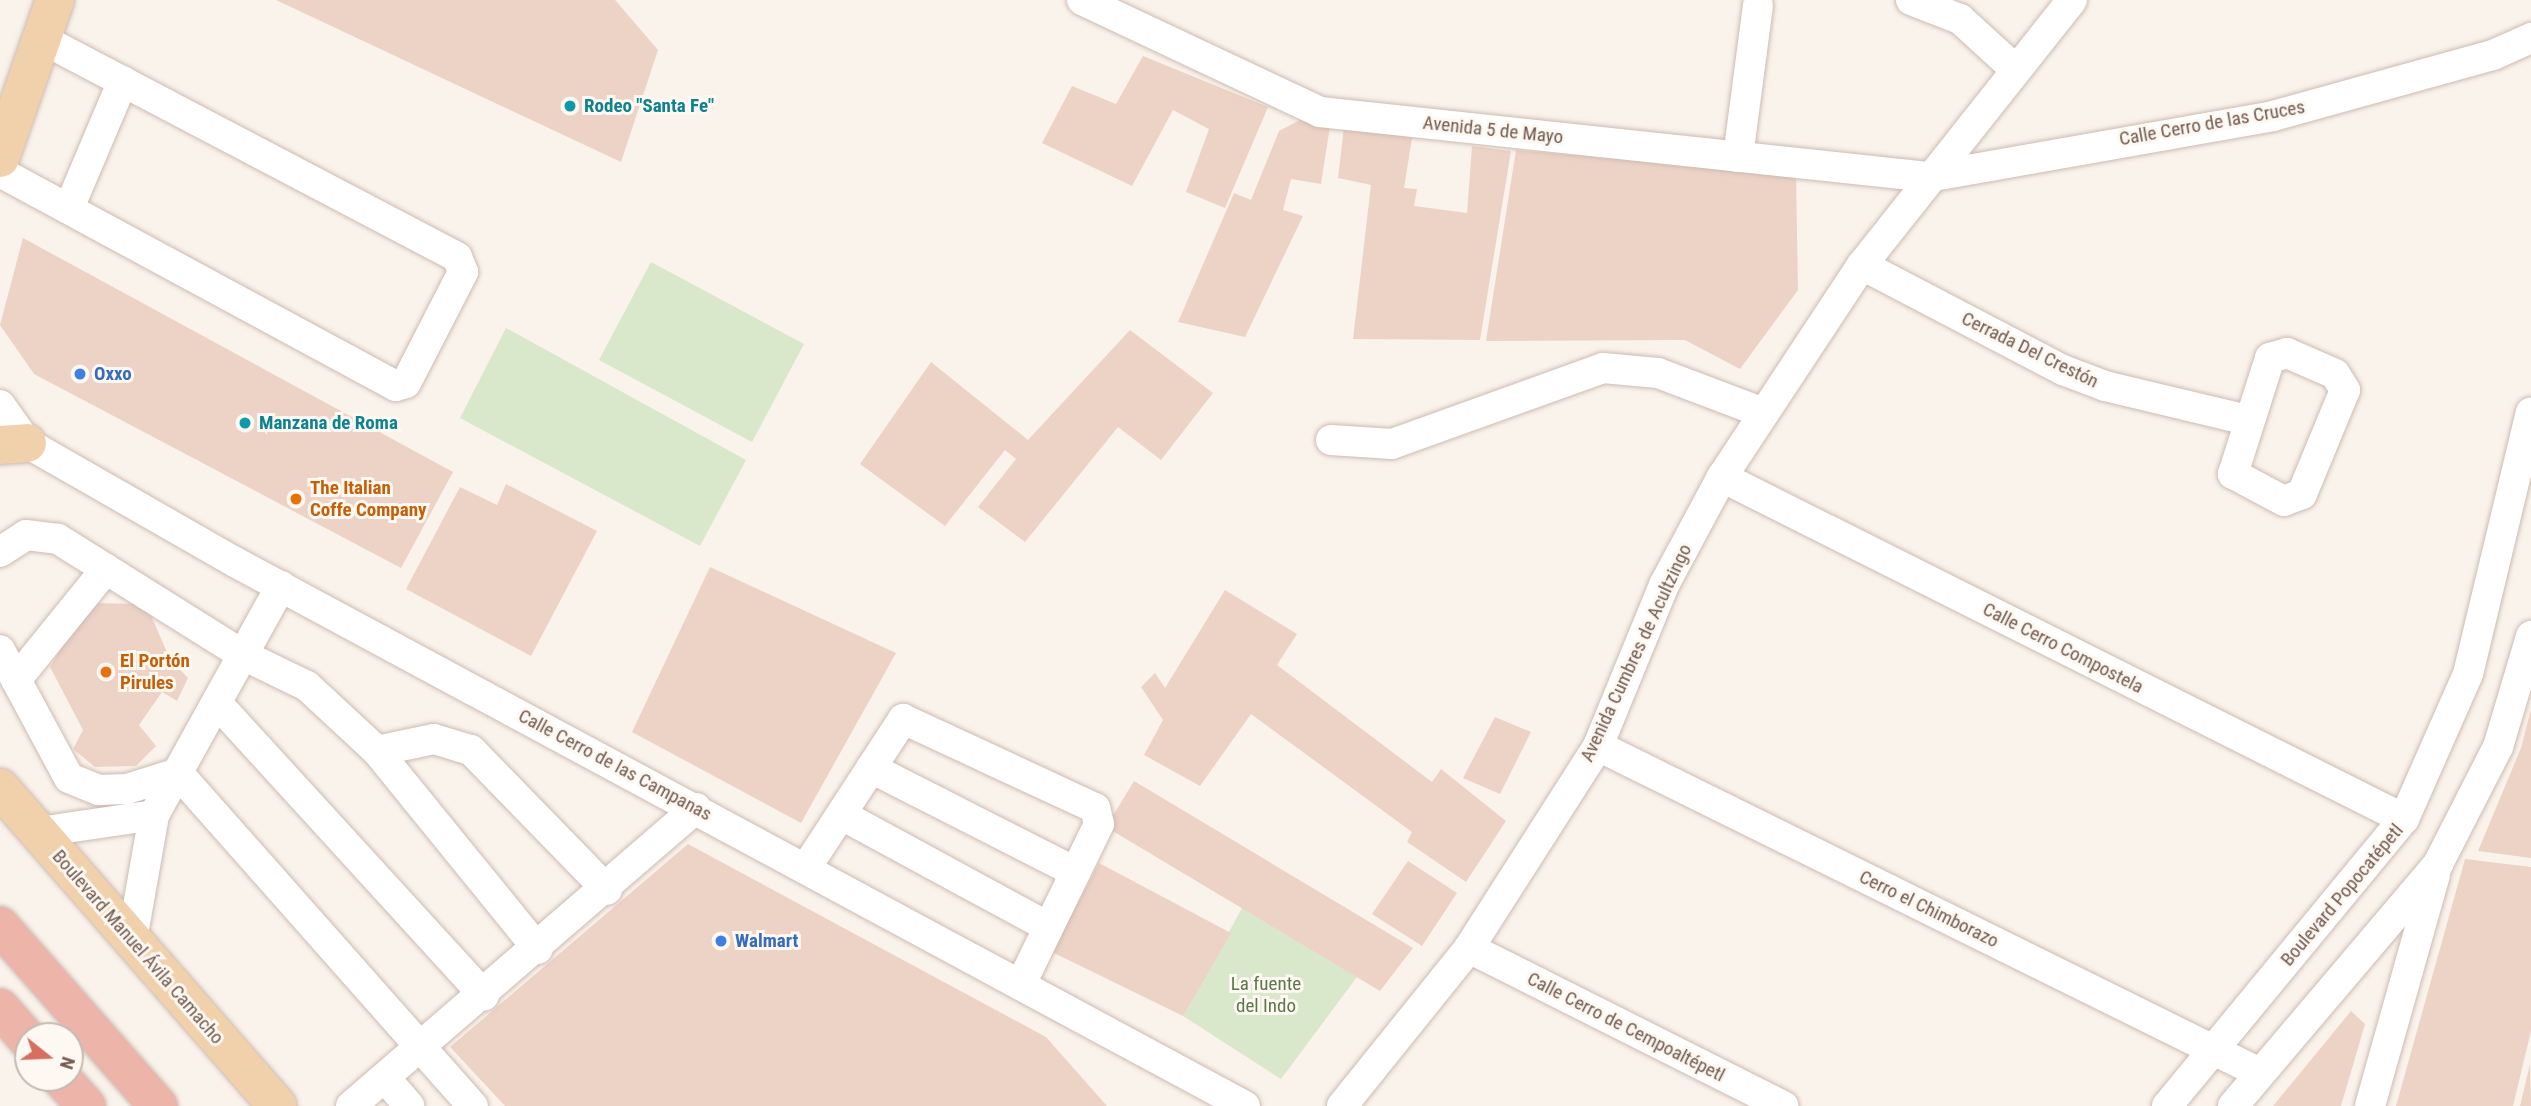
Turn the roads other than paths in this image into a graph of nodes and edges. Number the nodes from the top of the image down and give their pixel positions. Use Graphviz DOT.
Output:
graph roads {
  1 [pos="55,0"];
  2 [pos="1082,0"];
  3 [pos="1911,0"];
  4 [pos="2072,0"];
  5 [pos="1758,5"];
  6 [pos="2531,38"];
  7 [pos="23,65"];
  8 [pos="2015,69"];
  9 [pos="123,81"];
  10 [pos="1738,157"];
  11 [pos="0,158"];
  12 [pos="0,172"];
  13 [pos="1928,177"];
  14 [pos="69,208"];
  15 [pos="1862,265"];
  16 [pos="0,405"];
  17 [pos="2531,412"];
  18 [pos="1764,413"];
  19 [pos="2248,420"];
  20 [pos="1331,440"];
  21 [pos="13,444"];
  22 [pos="1722,477"];
  23 [pos="0,552"];
  24 [pos="106,569"];
  25 [pos="281,586"];
  26 [pos="2531,636"];
  27 [pos="0,650"];
  28 [pos="243,655"];
  29 [pos="16,680"];
  30 [pos="217,703"];
  31 [pos="1598,746"];
  32 [pos="377,751"];
  33 [pos="871,768"];
  34 [pos="178,774"];
  35 [pos="0,788"];
  36 [pos="696,808"];
  37 [pos="155,815"];
  38 [pos="842,815"];
  39 [pos="2404,819"];
  40 [pos="39,832"];
  41 [pos="2438,864"];
  42 [pos="806,868"];
  43 [pos="1075,872"];
  44 [pos="607,890"];
  45 [pos="0,926"];
  46 [pos="1048,927"];
  47 [pos="132,940"];
  48 [pos="1469,948"];
  49 [pos="538,949"];
  50 [pos="1021,984"];
  51 [pos="484,995"];
  52 [pos="0,1008"];
  53 [pos="14,1024"];
  54 [pos="420,1046"];
  55 [pos="2213,1050"];
  56 [pos="2260,1073"];
  57 [pos="74,1092"];
  58 [pos="369,1095"];
  59 [pos="86,1106"];
  60 [pos="158,1106"];
  61 [pos="276,1106"];
  62 [pos="409,1106"];
  63 [pos="473,1106"];
  64 [pos="1245,1106"];
  65 [pos="1342,1106"];
  66 [pos="1783,1106"];
  67 [pos="2167,1106"];
  68 [pos="2233,1106"];
  69 [pos="2371,1106"];
  1 -- 7 [label="main road"];
  2 -- 10 [label="street, Avenida 5 de Mayo"];
  3 -- 8 [label="street"];
  4 -- 8 [label="street, Avenida Cumbres de Acultzingo"];
  5 -- 10 [label="street"];
  6 -- 13 [label="street, Calle Cerro de las Cruces"];
  7 -- 9 [label="street"];
  7 -- 11 [label="main road"];
  8 -- 13 [label="street, Avenida Cumbres de Acultzingo"];
  9 -- 14 [label="street"];
  9 -- 14 [label="street"];
  10 -- 13 [label="street, Avenida 5 de Mayo"];
  12 -- 14 [label="street"];
  13 -- 15 [label="street, Avenida Cumbres de Acultzingo"];
  15 -- 18 [label="street, Avenida Cumbres de Acultzingo"];
  15 -- 19 [label="street, Cerrada Del Crestón"];
  16 -- 21 [label="street, Calle Cerro de las Campanas"];
  17 -- 39 [label="street, Boulevard Popocatépetl"];
  18 -- 20 [label="street"];
  18 -- 22 [label="street, Avenida Cumbres de Acultzingo"];
  19 -- 19 [label="street"];
  21 -- 25 [label="street, Calle Cerro de las Campanas"];
  22 -- 31 [label="street, Avenida Cumbres de Acultzingo"];
  22 -- 39 [label="street, Calle Cerro Compostela"];
  23 -- 24 [label="street"];
  24 -- 28 [label="street"];
  24 -- 29 [label="street"];
  25 -- 28 [label="street"];
  25 -- 36 [label="street, Calle Cerro de las Campanas"];
  26 -- 41 [label="street"];
  27 -- 29 [label="street"];
  28 -- 30 [label="street"];
  28 -- 32 [label="street"];
  29 -- 34 [label="street"];
  30 -- 34 [label="street"];
  30 -- 51 [label="street"];
  31 -- 48 [label="street, Avenida Cumbres de Acultzingo"];
  31 -- 55 [label="street, Cerro el Chimborazo"];
  32 -- 44 [label="street"];
  32 -- 49 [label="street"];
  33 -- 38 [label="street"];
  33 -- 43 [label="street"];
  33 -- 43 [label="street"];
  34 -- 37 [label="street"];
  34 -- 54 [label="street"];
  35 -- 40 [label="main road, Boulevard Manuel Ávila Camacho"];
  36 -- 42 [label="street, Calle Cerro de las Campanas"];
  36 -- 44 [label="street"];
  37 -- 40 [label="street"];
  37 -- 47 [label="street"];
  38 -- 42 [label="street"];
  38 -- 46 [label="street"];
  39 -- 55 [label="street, Boulevard Popocatépetl"];
  40 -- 47 [label="main road, Boulevard Manuel Ávila Camacho"];
  41 -- 56 [label="street"];
  41 -- 69 [label="street"];
  42 -- 50 [label="street, Calle Cerro de las Campanas"];
  43 -- 46 [label="street"];
  44 -- 49 [label="street"];
  45 -- 60 [label="highway"];
  46 -- 50 [label="street"];
  47 -- 61 [label="main road, Boulevard Manuel Ávila Camacho"];
  48 -- 65 [label="street, Avenida Cumbres de Acultzingo"];
  48 -- 66 [label="street, Calle Cerro de Cempoaltépetl"];
  49 -- 51 [label="street"];
  50 -- 64 [label="street, Calle Cerro de las Campanas"];
  51 -- 54 [label="street"];
  52 -- 53 [label="highway"];
  54 -- 58 [label="street"];
  54 -- 63 [label="street"];
  55 -- 56 [label="street, Cerro el Chimborazo"];
  55 -- 67 [label="street, Boulevard Popocatépetl"];
  56 -- 68 [label="street"];
  57 -- 59 [label="highway"];
  58 -- 62 [label="street"];
}
